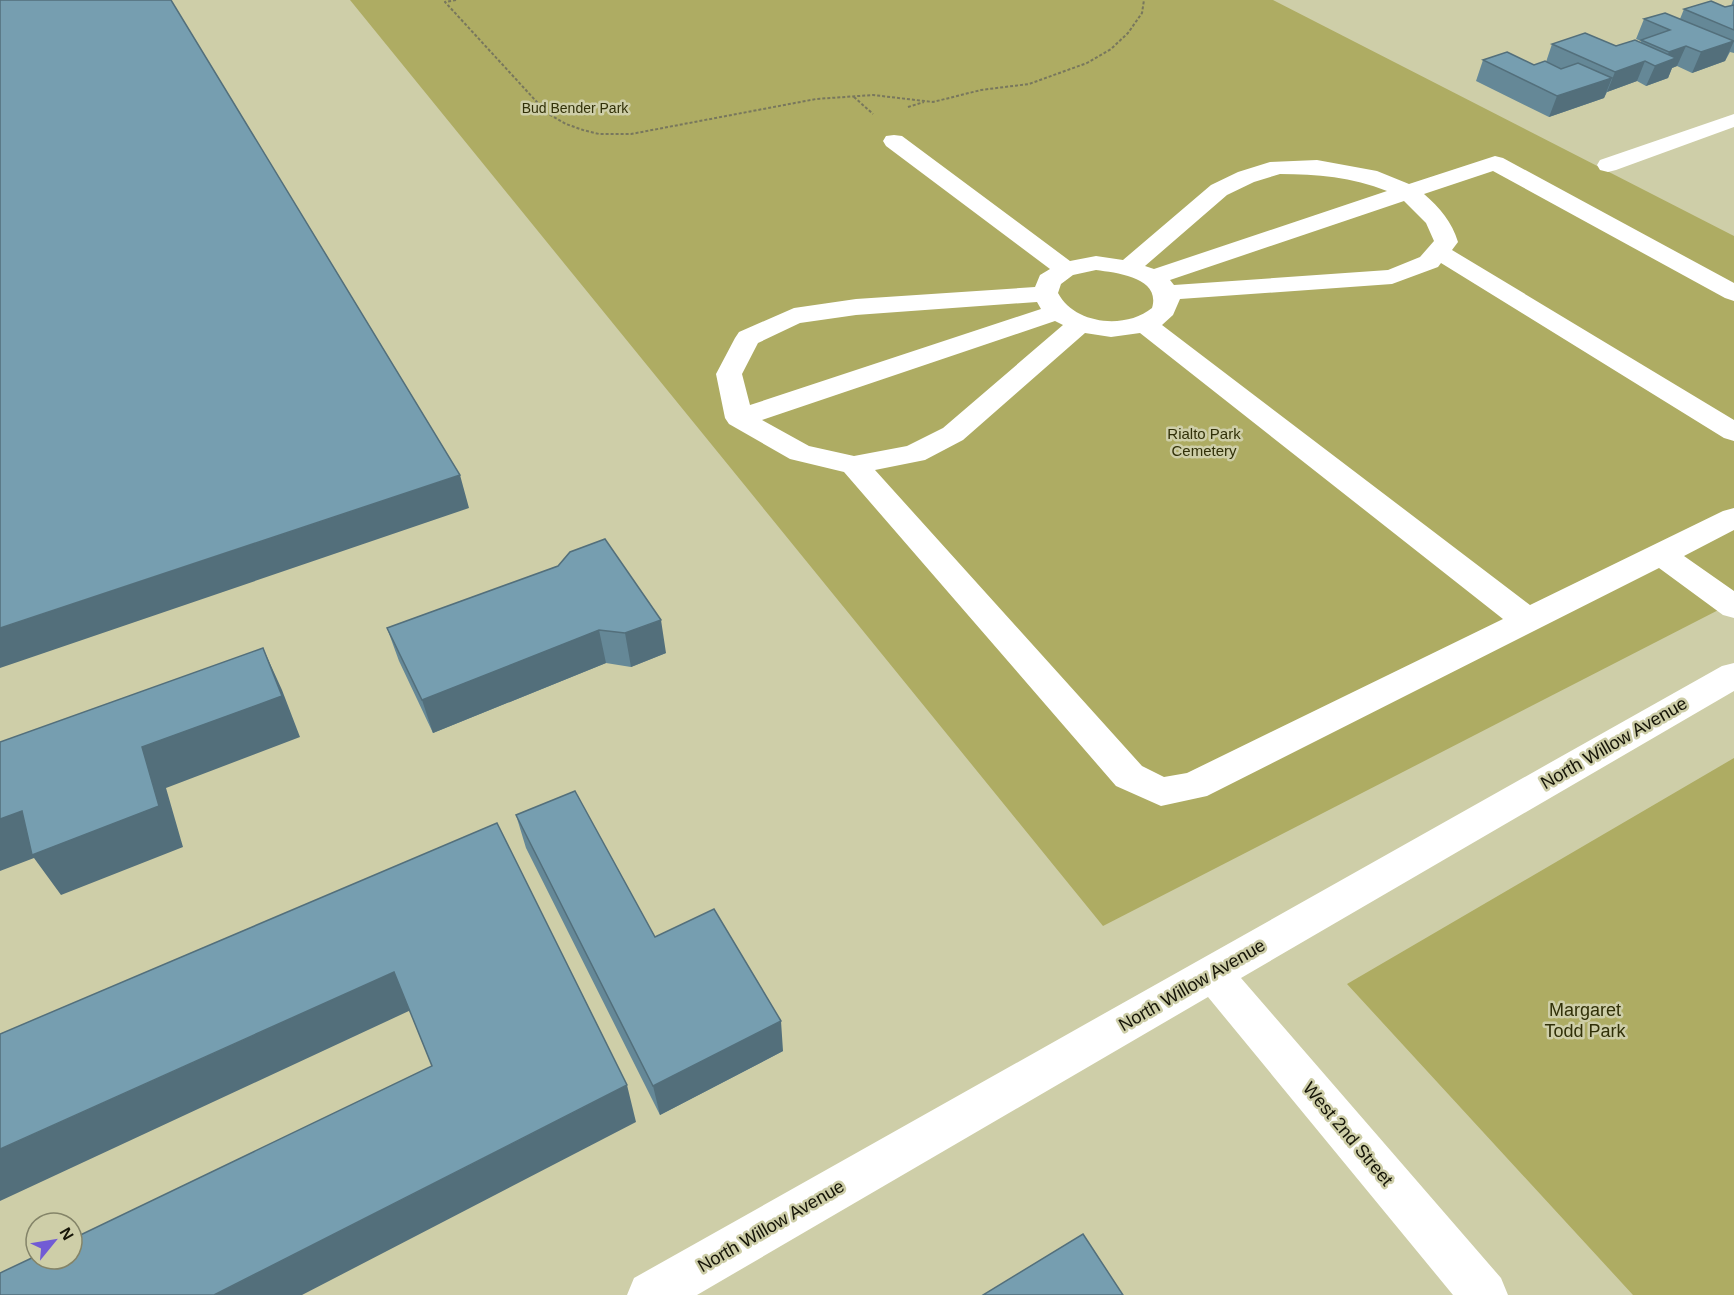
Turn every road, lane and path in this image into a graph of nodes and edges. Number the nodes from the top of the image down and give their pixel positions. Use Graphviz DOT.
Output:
graph roads {
  1 [pos="456,0"];
  2 [pos="1144,0"];
  3 [pos="1734,120"];
  4 [pos="894,141"];
  5 [pos="1608,165"];
  6 [pos="1408,192"];
  7 [pos="1439,252"];
  8 [pos="1129,267"];
  9 [pos="1065,269"];
  10 [pos="1159,285"];
  11 [pos="1734,293"];
  12 [pos="1061,310"];
  13 [pos="1145,324"];
  14 [pos="739,418"];
  15 [pos="1734,432"];
  16 [pos="854,465"];
  17 [pos="1734,518"];
  18 [pos="1660,554"];
  19 [pos="1734,607"];
  20 [pos="1527,620"];
  21 [pos="1734,675"];
  22 [pos="1212,973"];
  23 [pos="651,1295"];
  24 [pos="1484,1295"];
  1 -- 2 [label="path"];
  3 -- 5 [label="street"];
  4 -- 9 [label="street"];
  6 -- 7 [label="street"];
  6 -- 8 [label="street"];
  6 -- 10 [label="street"];
  6 -- 11 [label="street"];
  7 -- 10 [label="street"];
  7 -- 15 [label="street"];
  8 -- 9 [label="street"];
  8 -- 10 [label="street"];
  9 -- 12 [label="street"];
  10 -- 13 [label="street"];
  12 -- 13 [label="street"];
  12 -- 14 [label="street"];
  12 -- 14 [label="street"];
  12 -- 16 [label="street"];
  13 -- 20 [label="street"];
  14 -- 16 [label="street"];
  16 -- 20 [label="street"];
  17 -- 18 [label="street"];
  18 -- 19 [label="street"];
  18 -- 20 [label="street"];
  21 -- 22 [label="street, North Willow Avenue"];
  22 -- 23 [label="street, North Willow Avenue"];
  22 -- 24 [label="street, West 2nd Street"];
}
